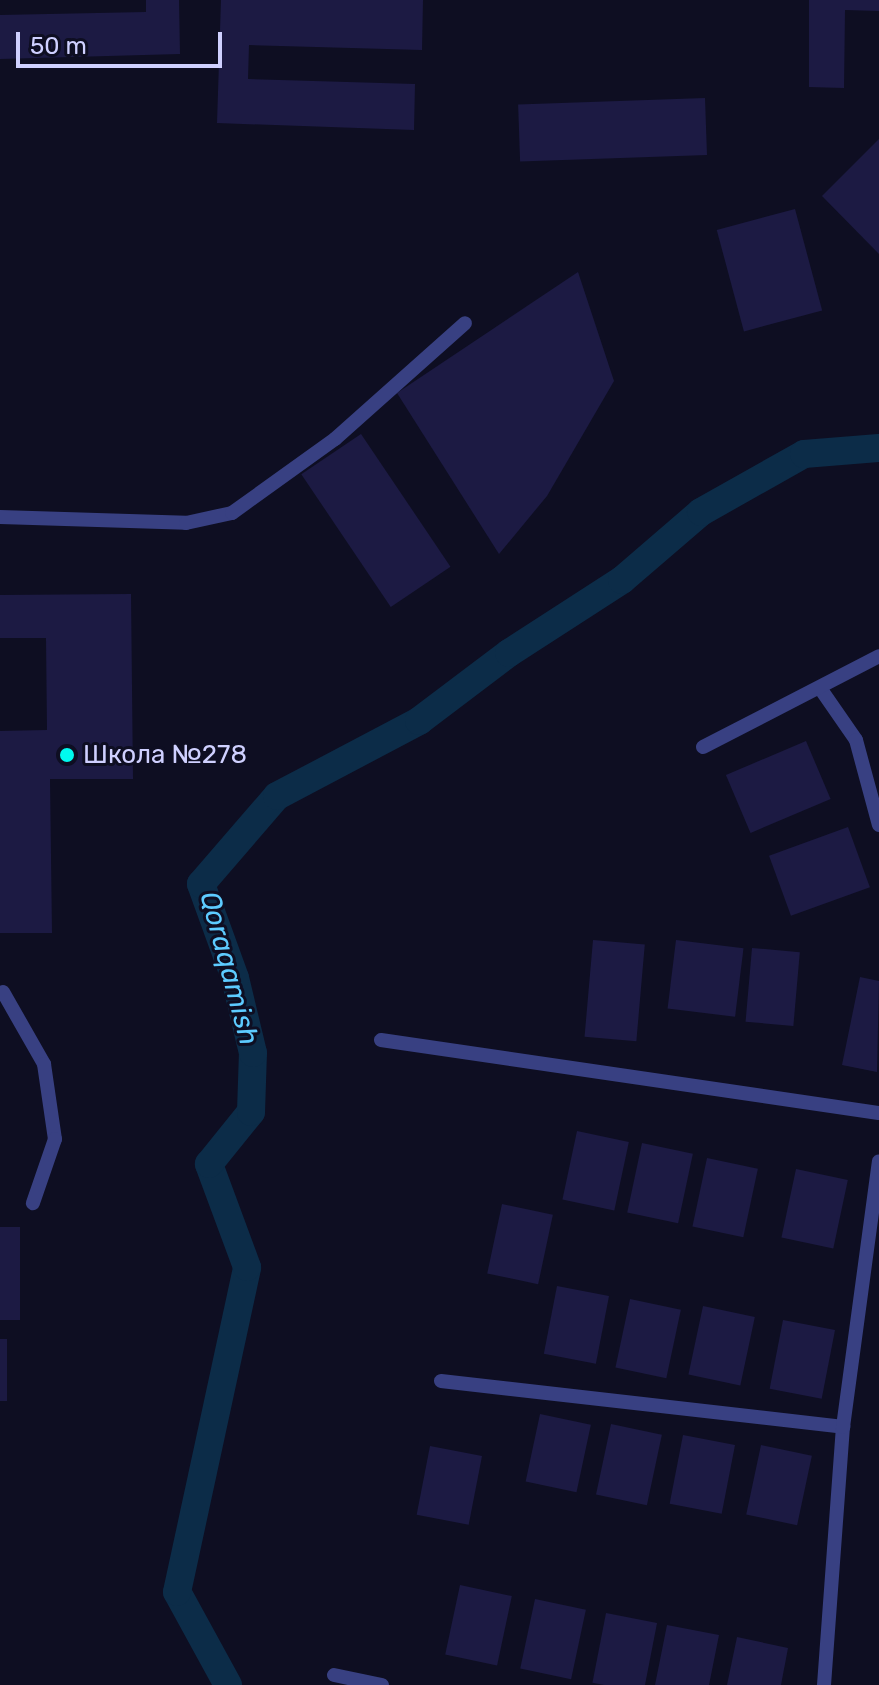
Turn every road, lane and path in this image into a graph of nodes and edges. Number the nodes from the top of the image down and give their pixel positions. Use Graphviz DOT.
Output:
graph roads {
  1 [pos="465,323"];
  2 [pos="0,517"];
  3 [pos="879,656"];
  4 [pos="820,688"];
  5 [pos="703,747"];
  6 [pos="879,825"];
  7 [pos="3,992"];
  8 [pos="381,1040"];
  9 [pos="879,1113"];
  10 [pos="879,1161"];
  11 [pos="33,1203"];
  12 [pos="441,1381"];
  13 [pos="843,1427"];
  14 [pos="334,1675"];
  15 [pos="382,1685"];
  16 [pos="824,1685"];
  1 -- 2 [label="lane"];
  3 -- 4 [label="lane"];
  4 -- 5 [label="lane"];
  4 -- 6 [label="lane"];
  7 -- 11 [label="lane"];
  8 -- 9 [label="lane"];
  10 -- 13 [label="lane"];
  12 -- 13 [label="lane"];
  13 -- 16 [label="lane"];
  14 -- 15 [label="lane"];
}
